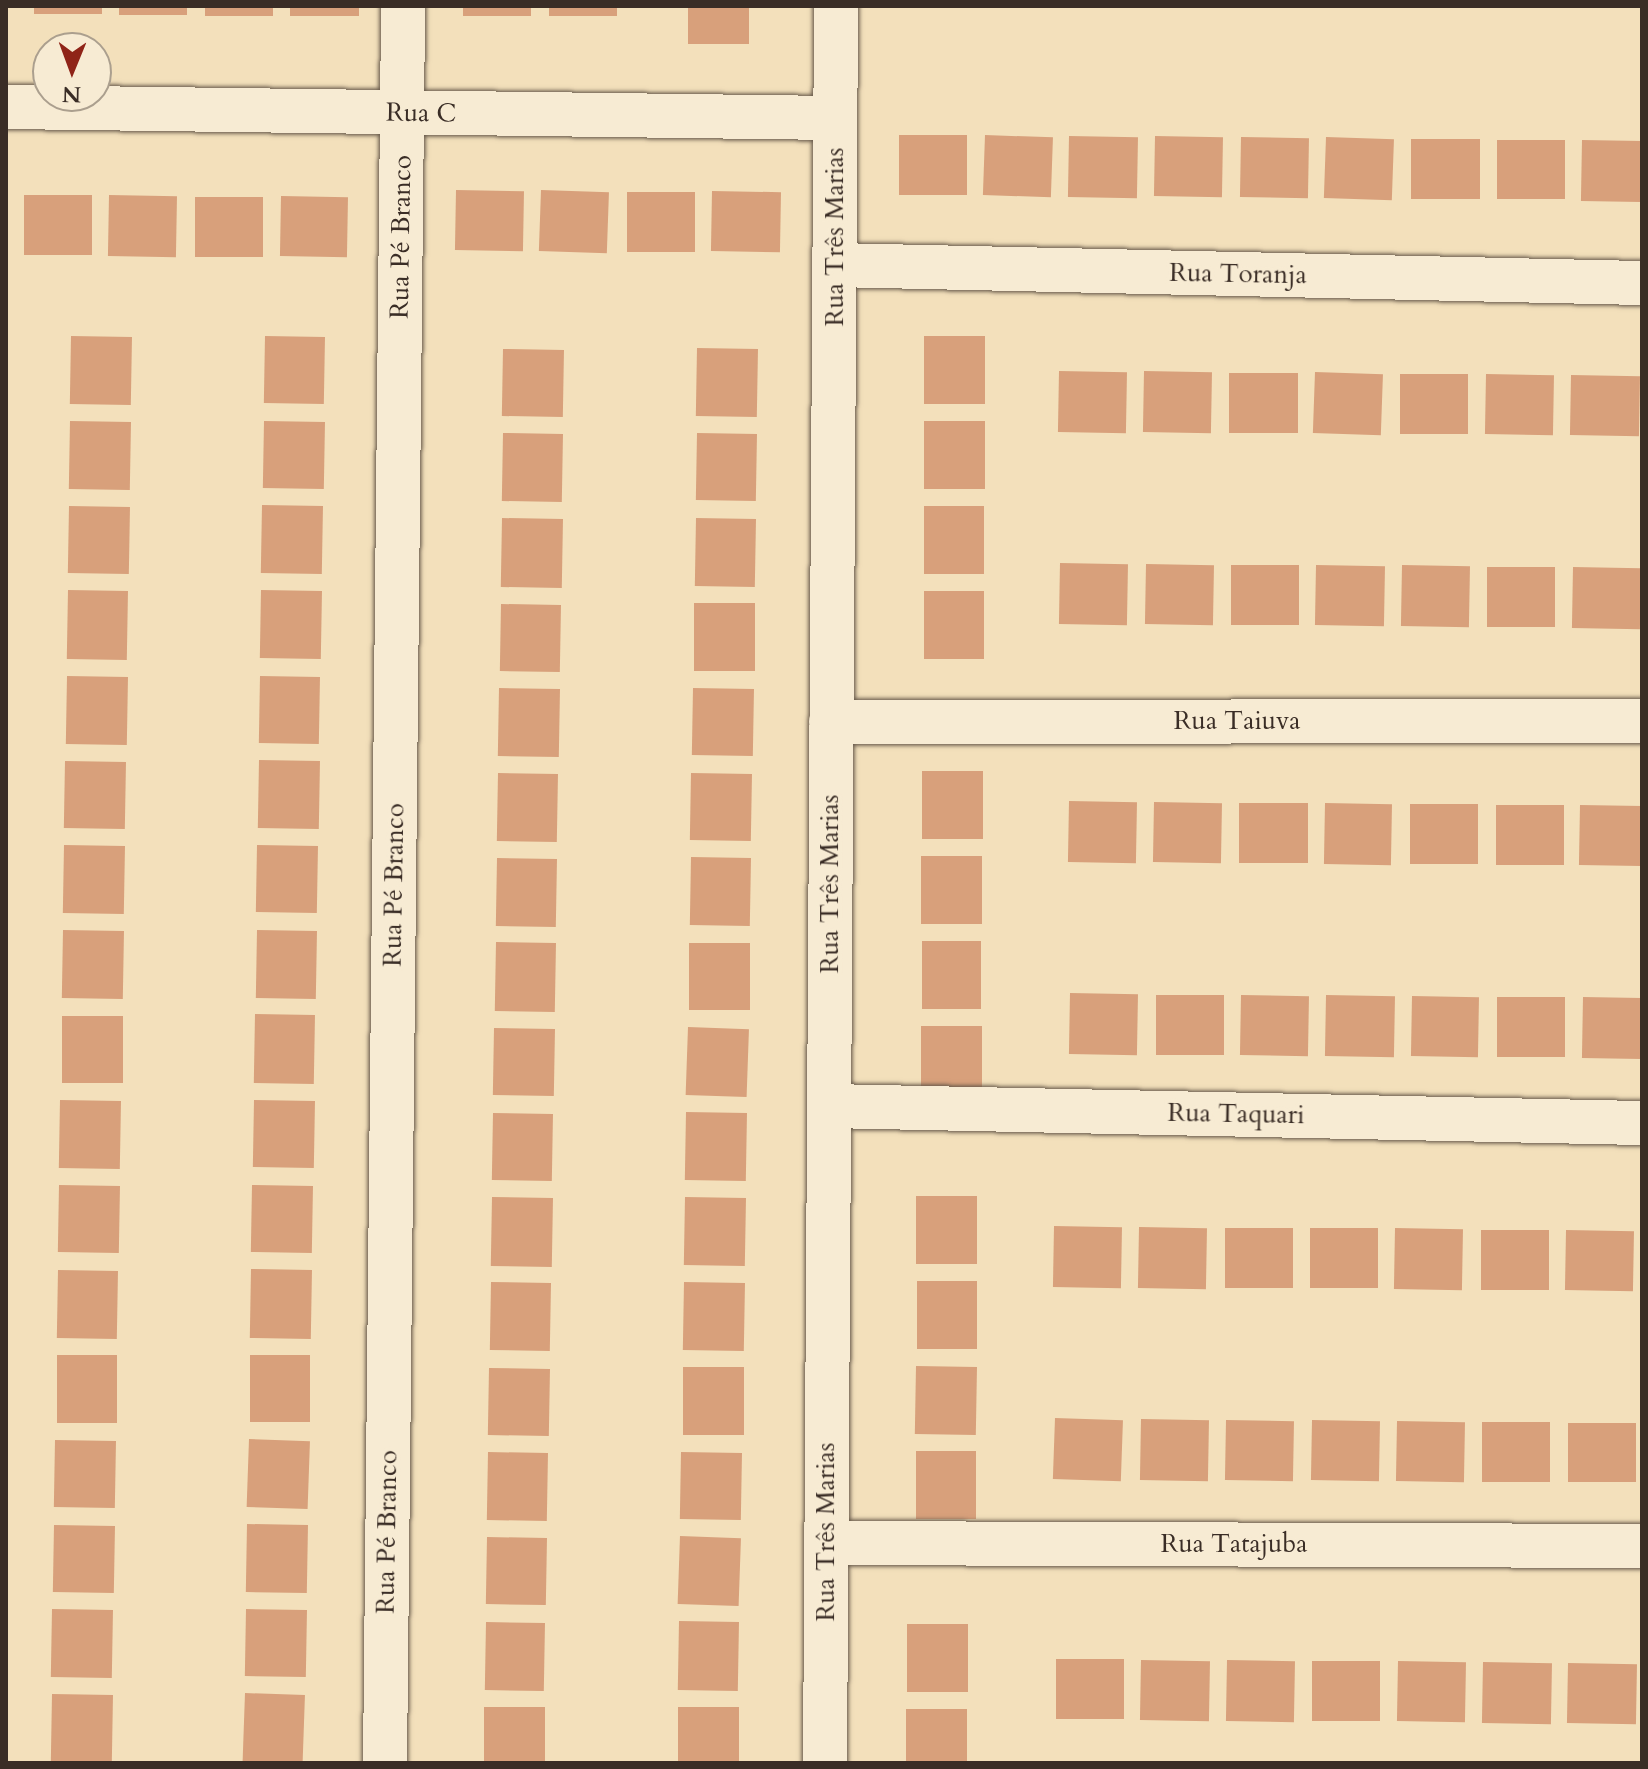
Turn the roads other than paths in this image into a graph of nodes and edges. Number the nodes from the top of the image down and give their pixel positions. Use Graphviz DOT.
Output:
graph roads {
  1 [pos="403,6"];
  2 [pos="836,6"];
  3 [pos="6,107"];
  4 [pos="402,113"];
  5 [pos="835,118"];
  6 [pos="835,265"];
  7 [pos="1642,283"];
  8 [pos="1642,721"];
  9 [pos="831,722"];
  10 [pos="829,1106"];
  11 [pos="1642,1123"];
  12 [pos="826,1543"];
  13 [pos="1642,1546"];
  14 [pos="385,1763"];
  15 [pos="825,1763"];
  1 -- 4 [label="street, Rua Pé Branco"];
  2 -- 5 [label="street, Rua Três Marias"];
  3 -- 4 [label="street, Rua C"];
  4 -- 5 [label="street, Rua C"];
  4 -- 14 [label="street, Rua Pé Branco"];
  5 -- 6 [label="street, Rua Três Marias"];
  6 -- 7 [label="street, Rua Toranja"];
  6 -- 9 [label="street, Rua Três Marias"];
  8 -- 9 [label="street, Rua Taiuva"];
  9 -- 10 [label="street, Rua Três Marias"];
  10 -- 11 [label="street, Rua Taquari"];
  10 -- 12 [label="street, Rua Três Marias"];
  12 -- 13 [label="street, Rua Tatajuba"];
  12 -- 15 [label="street, Rua Três Marias"];
}
